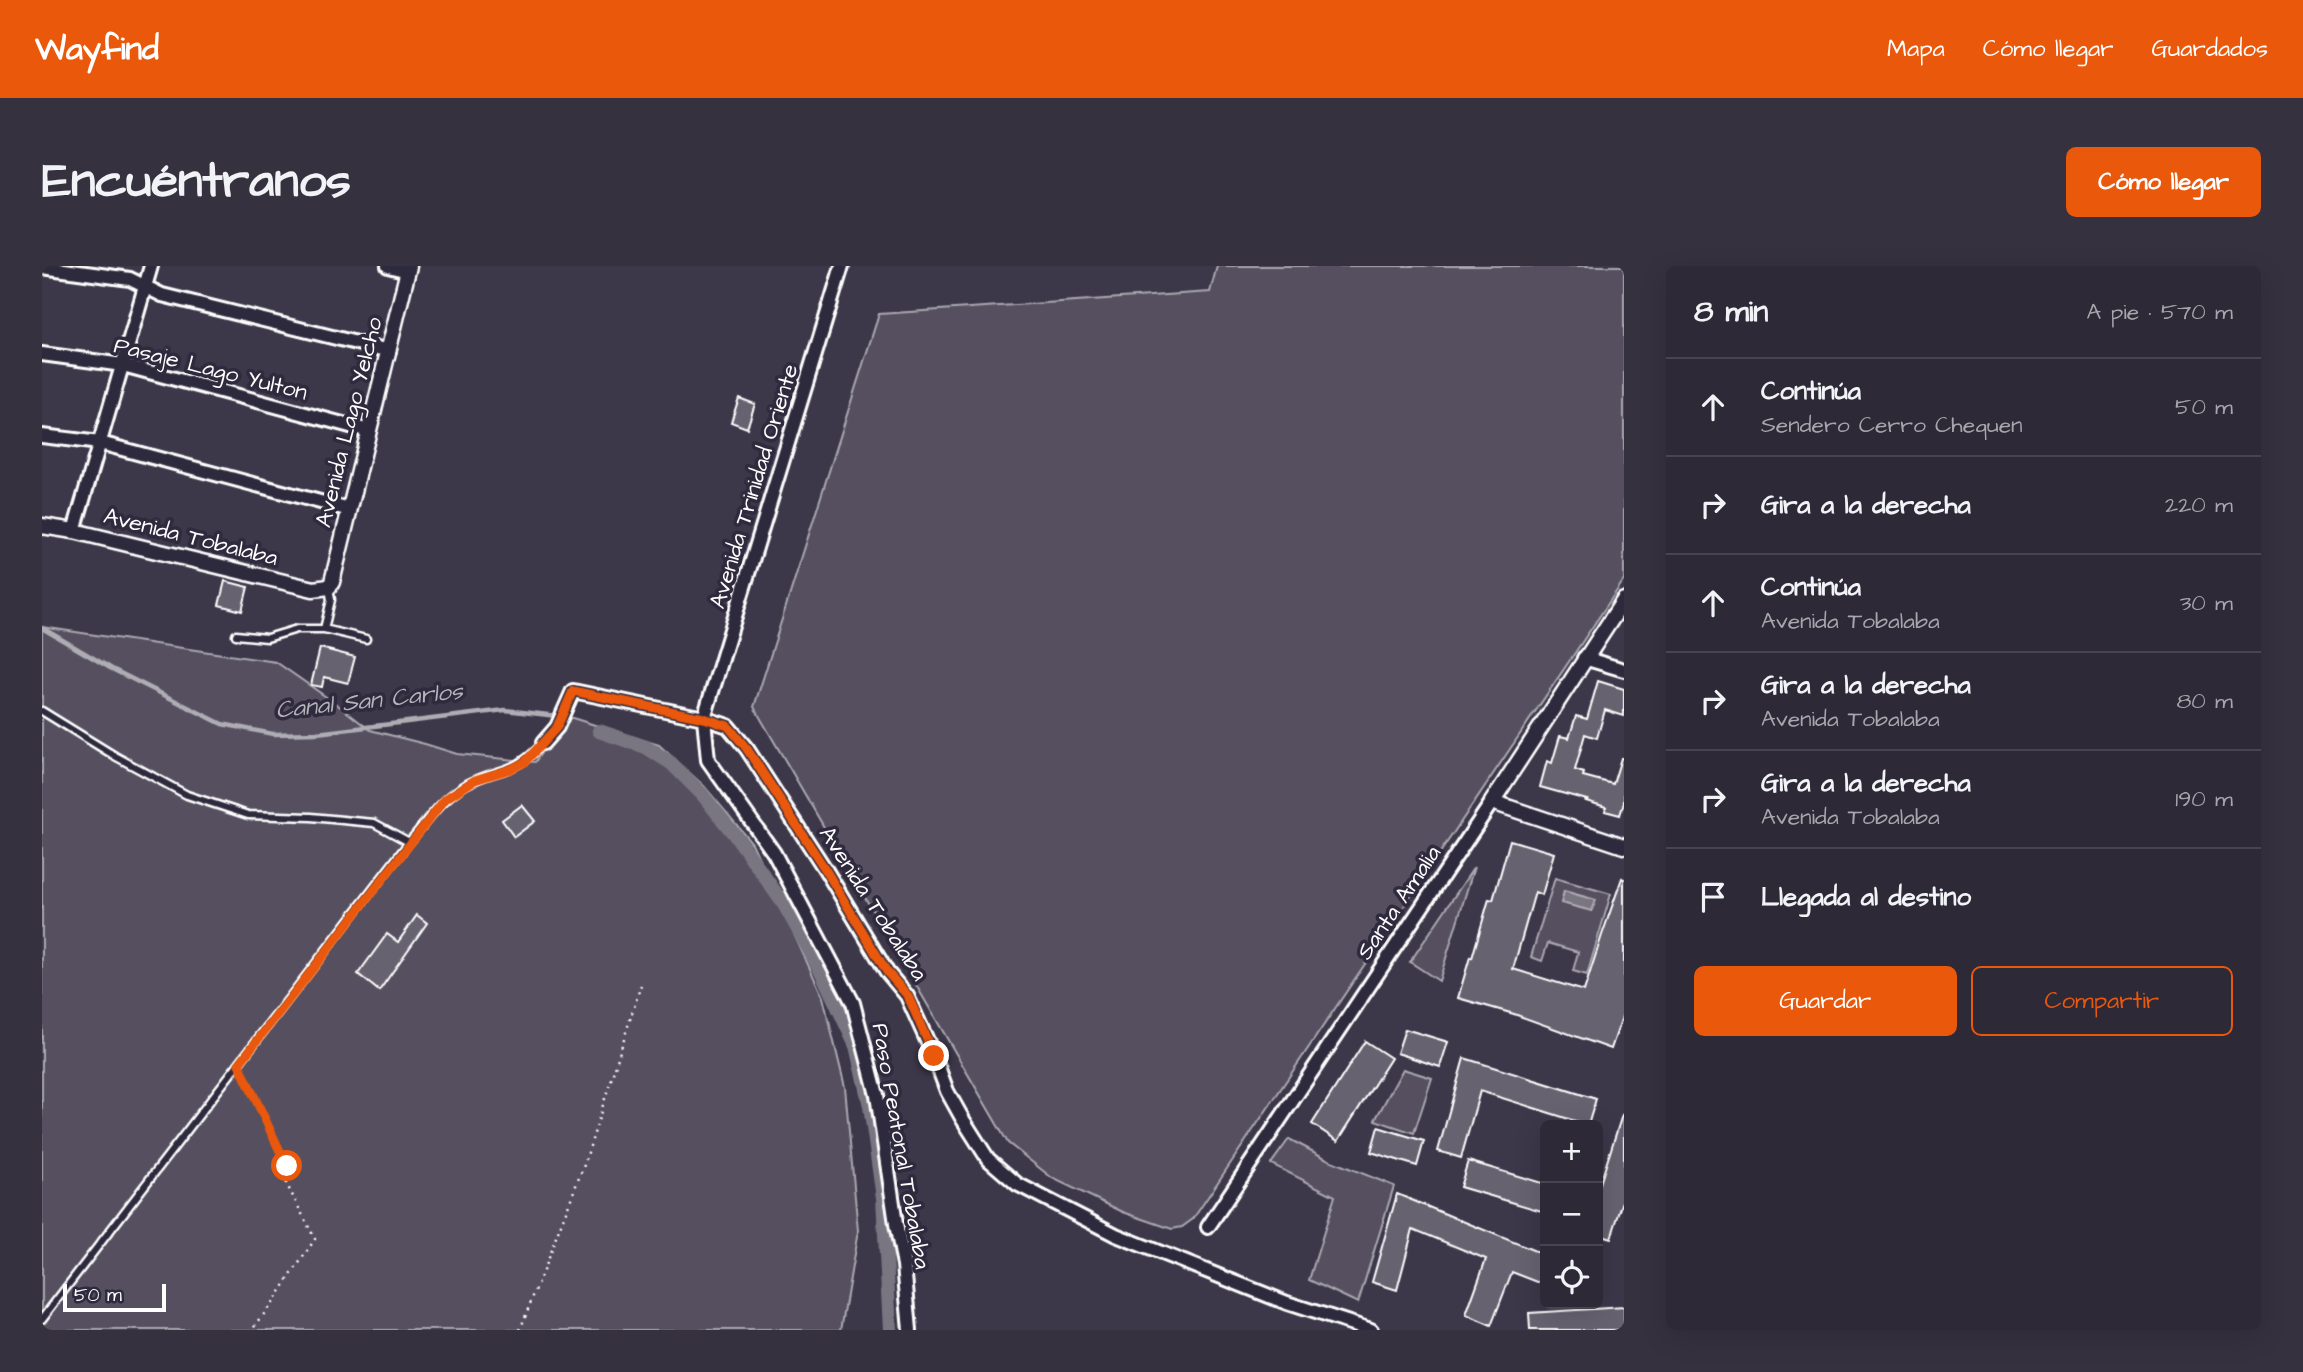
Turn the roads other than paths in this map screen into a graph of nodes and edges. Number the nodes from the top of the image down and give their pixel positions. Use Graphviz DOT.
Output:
graph roads {
  1 [pos="151,266"];
  2 [pos="388,266"];
  3 [pos="842,266"];
  4 [pos="42,267"];
  5 [pos="409,268"];
  6 [pos="145,286"];
  7 [pos="389,351"];
  8 [pos="42,354"];
  9 [pos="122,365"];
  10 [pos="369,431"];
  11 [pos="42,436"];
  12 [pos="100,443"];
  13 [pos="350,510"];
  14 [pos="42,526"];
  15 [pos="74,531"];
  16 [pos="328,587"];
  17 [pos="1624,600"];
  18 [pos="324,629"];
  19 [pos="236,635"];
  20 [pos="366,639"];
  21 [pos="1584,658"];
  22 [pos="1624,670"];
  23 [pos="42,712"];
  24 [pos="704,718"];
  25 [pos="543,743"];
  26 [pos="1492,802"];
  27 [pos="409,842"];
  28 [pos="1624,846"];
  29 [pos="1208,1227"];
  30 [pos="42,1319"];
  31 [pos="910,1330"];
  32 [pos="1371,1330"];
  1 -- 6 [label="street"];
  2 -- 5 [label="street"];
  3 -- 24 [label="street, Avenida Trinidad Oriente"];
  4 -- 6 [label="street"];
  5 -- 7 [label="street, Avenida Lago Yelcho"];
  6 -- 7 [label="street"];
  6 -- 9 [label="street"];
  7 -- 10 [label="street, Avenida Lago Yelcho"];
  8 -- 9 [label="street, Pasaje Lago Yulton"];
  9 -- 10 [label="street, Pasaje Lago Yulton"];
  9 -- 12 [label="street"];
  10 -- 13 [label="street, Avenida Lago Yelcho"];
  11 -- 12 [label="street"];
  12 -- 13 [label="street"];
  12 -- 15 [label="street"];
  13 -- 16 [label="street, Avenida Lago Yelcho"];
  14 -- 15 [label="street, Avenida Tobalaba"];
  15 -- 16 [label="street, Avenida Tobalaba"];
  16 -- 18 [label="lane"];
  17 -- 21 [label="street, Santa Amalia"];
  18 -- 19 [label="lane"];
  18 -- 20 [label="lane"];
  21 -- 22 [label="street"];
  21 -- 26 [label="street, Santa Amalia"];
  23 -- 27 [label="lane"];
  24 -- 25 [label="street, Avenida Tobalaba"];
  24 -- 31 [label="street, Paso Peatonal Tobalaba"];
  24 -- 32 [label="street, Avenida Tobalaba"];
  25 -- 27 [label="lane"];
  26 -- 28 [label="street"];
  26 -- 29 [label="street, Santa Amalia"];
  27 -- 30 [label="lane"];
}
